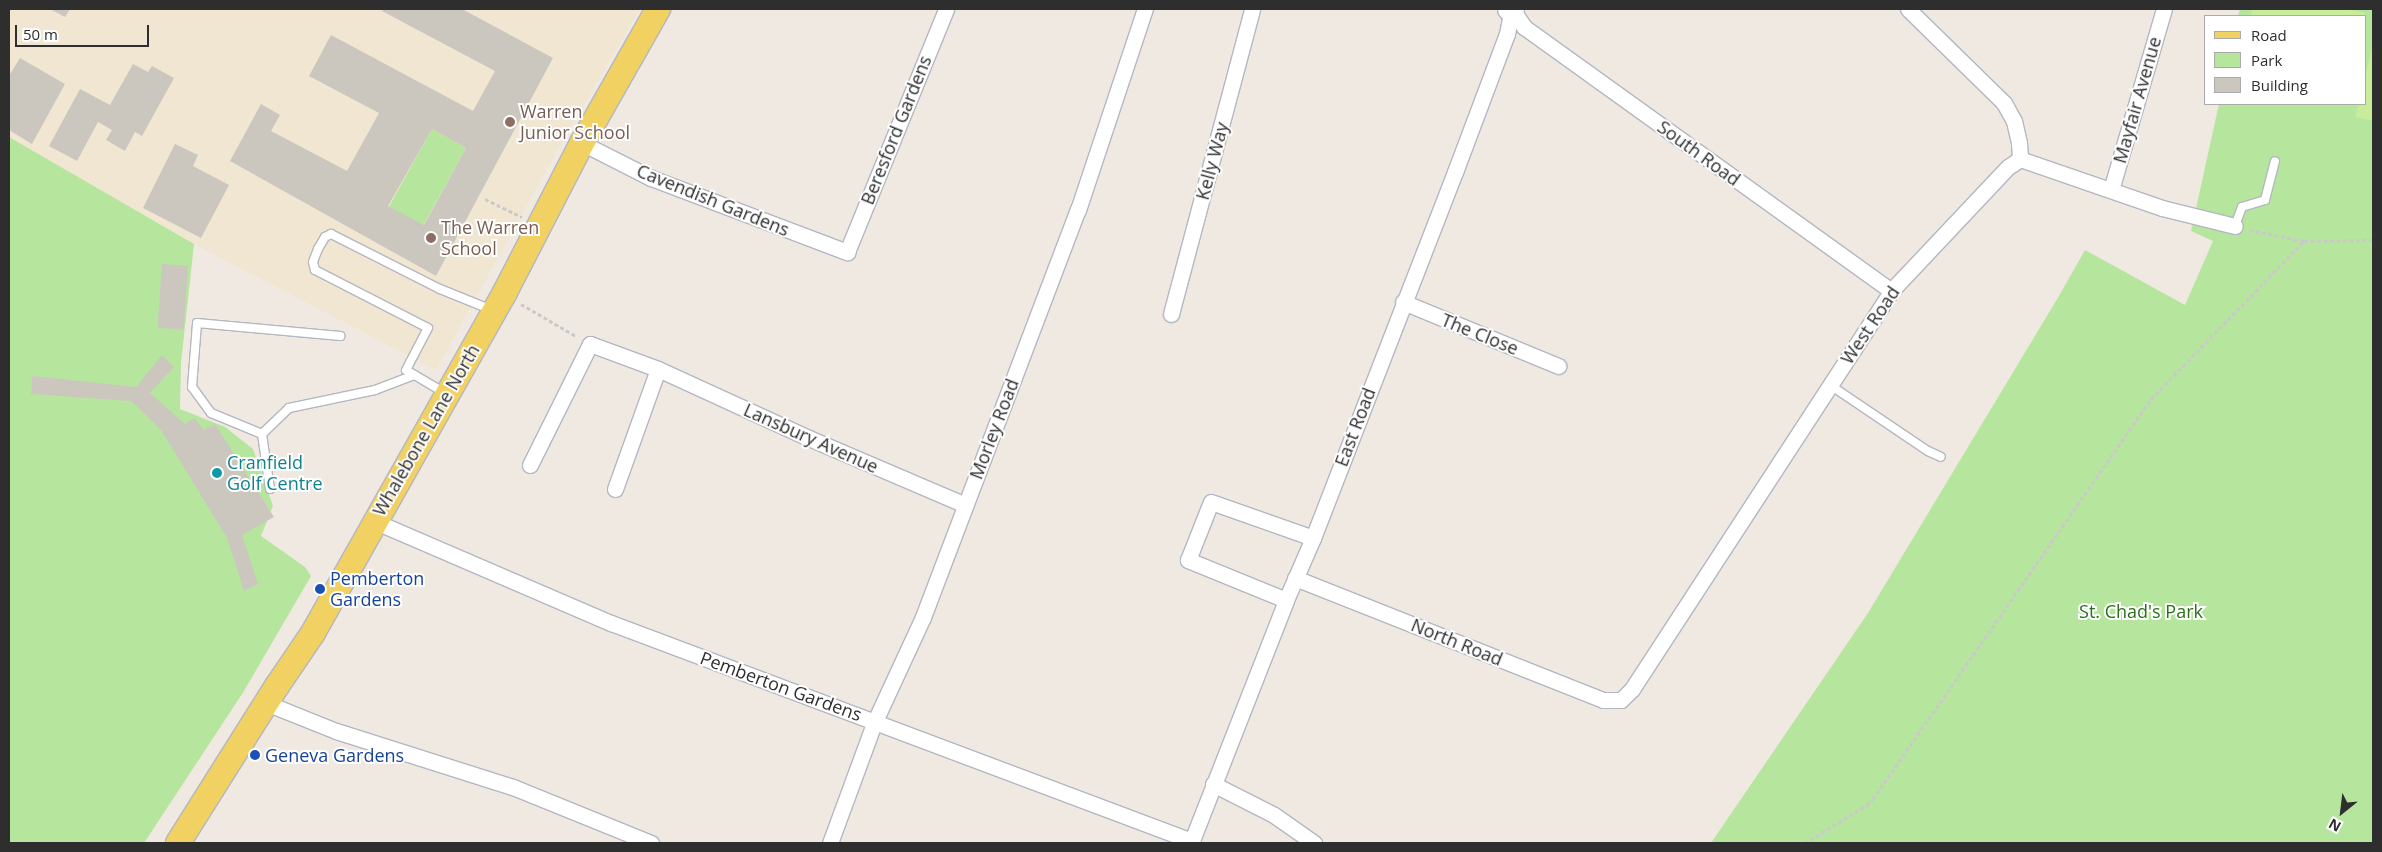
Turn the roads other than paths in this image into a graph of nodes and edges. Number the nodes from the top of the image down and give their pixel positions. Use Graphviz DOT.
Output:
graph roads {
  1 [pos="658,9"];
  2 [pos="946,9"];
  3 [pos="1145,9"];
  4 [pos="1252,9"];
  5 [pos="1508,9"];
  6 [pos="1512,9"];
  7 [pos="1908,9"];
  8 [pos="2164,9"];
  9 [pos="582,143"];
  10 [pos="2020,159"];
  11 [pos="2275,161"];
  12 [pos="2111,190"];
  13 [pos="2235,226"];
  14 [pos="847,252"];
  15 [pos="1891,291"];
  16 [pos="499,302"];
  17 [pos="1403,302"];
  18 [pos="1171,314"];
  19 [pos="340,336"];
  20 [pos="1558,366"];
  21 [pos="658,369"];
  22 [pos="414,375"];
  23 [pos="1830,385"];
  24 [pos="447,394"];
  25 [pos="262,434"];
  26 [pos="1941,457"];
  27 [pos="530,465"];
  28 [pos="270,489"];
  29 [pos="615,489"];
  30 [pos="965,505"];
  31 [pos="374,521"];
  32 [pos="1313,538"];
  33 [pos="1295,578"];
  34 [pos="1286,600"];
  35 [pos="1621,700"];
  36 [pos="266,703"];
  37 [pos="875,721"];
  38 [pos="1213,784"];
  39 [pos="1191,842"];
  40 [pos="178,843"];
  41 [pos="651,843"];
  42 [pos="830,843"];
  43 [pos="1314,843"];
  1 -- 9 [label="main road, Whalebone Lane North"];
  2 -- 14 [label="street, Beresford Gardens"];
  3 -- 30 [label="street, Morley Road"];
  4 -- 18 [label="street, Kelly Way"];
  5 -- 6 [label="street"];
  6 -- 15 [label="street, South Road"];
  6 -- 17 [label="street, East Road"];
  7 -- 10 [label="street"];
  8 -- 12 [label="street, Mayfair Avenue"];
  9 -- 14 [label="street, Cavendish Gardens"];
  9 -- 16 [label="main road, Whalebone Lane North"];
  10 -- 12 [label="street"];
  10 -- 15 [label="street, West Road"];
  11 -- 13 [label="lane"];
  12 -- 13 [label="street"];
  15 -- 23 [label="street, West Road"];
  16 -- 22 [label="lane"];
  16 -- 24 [label="main road, Whalebone Lane North"];
  17 -- 20 [label="street, The Close"];
  17 -- 32 [label="street, East Road"];
  19 -- 25 [label="lane"];
  21 -- 27 [label="street, Lansbury Avenue"];
  21 -- 29 [label="street"];
  21 -- 30 [label="street, Lansbury Avenue"];
  22 -- 24 [label="lane"];
  22 -- 25 [label="lane"];
  23 -- 26 [label="lane"];
  23 -- 35 [label="street, West Road"];
  24 -- 31 [label="main road, Whalebone Lane North"];
  25 -- 28 [label="lane"];
  30 -- 37 [label="street, Morley Road"];
  31 -- 36 [label="main road, Whalebone Lane North"];
  31 -- 37 [label="street, Pemberton Gardens"];
  32 -- 33 [label="street, East Road"];
  32 -- 34 [label="street"];
  33 -- 34 [label="street, East Road"];
  33 -- 35 [label="street, North Road"];
  34 -- 38 [label="street, East Road"];
  36 -- 40 [label="main road, Whalebone Lane North"];
  36 -- 41 [label="street"];
  37 -- 39 [label="street, Pemberton Gardens"];
  37 -- 42 [label="street, Morley Road"];
  38 -- 39 [label="street, East Road"];
  38 -- 43 [label="street"];
}
